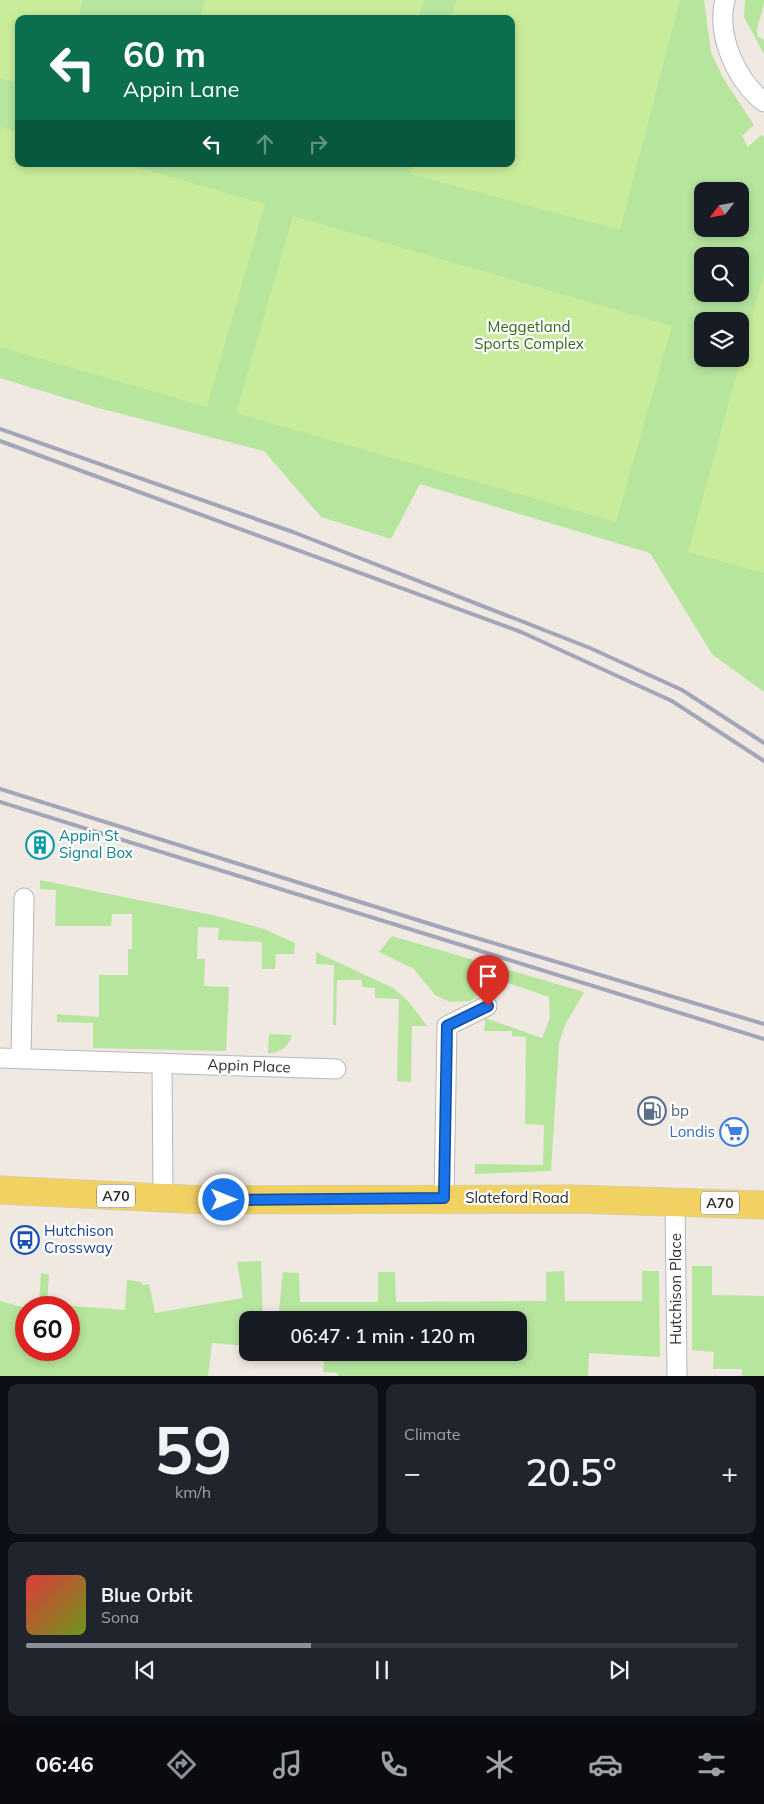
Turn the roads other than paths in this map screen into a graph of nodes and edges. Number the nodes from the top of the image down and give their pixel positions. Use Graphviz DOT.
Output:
graph roads {
  1 [pos="724,0"];
  2 [pos="764,102"];
  3 [pos="24,898"];
  4 [pos="488,1006"];
  5 [pos="0,1058"];
  6 [pos="21,1059"];
  7 [pos="162,1063"];
  8 [pos="336,1069"];
  9 [pos="0,1190"];
  10 [pos="163,1198"];
  11 [pos="444,1198"];
  12 [pos="675,1201"];
  13 [pos="764,1205"];
  14 [pos="676,1376"];
  1 -- 2 [label="street"];
  3 -- 6 [label="street"];
  4 -- 11 [label="street"];
  5 -- 6 [label="street, Appin Place"];
  6 -- 7 [label="street, Appin Place"];
  7 -- 8 [label="street, Appin Place"];
  7 -- 10 [label="street"];
  9 -- 10 [label="main road, Slateford Road / A70"];
  10 -- 11 [label="main road, Slateford Road / A70"];
  11 -- 12 [label="main road, Slateford Road / A70"];
  12 -- 13 [label="main road, Slateford Road / A70"];
  12 -- 14 [label="street, Hutchison Place"];
}
